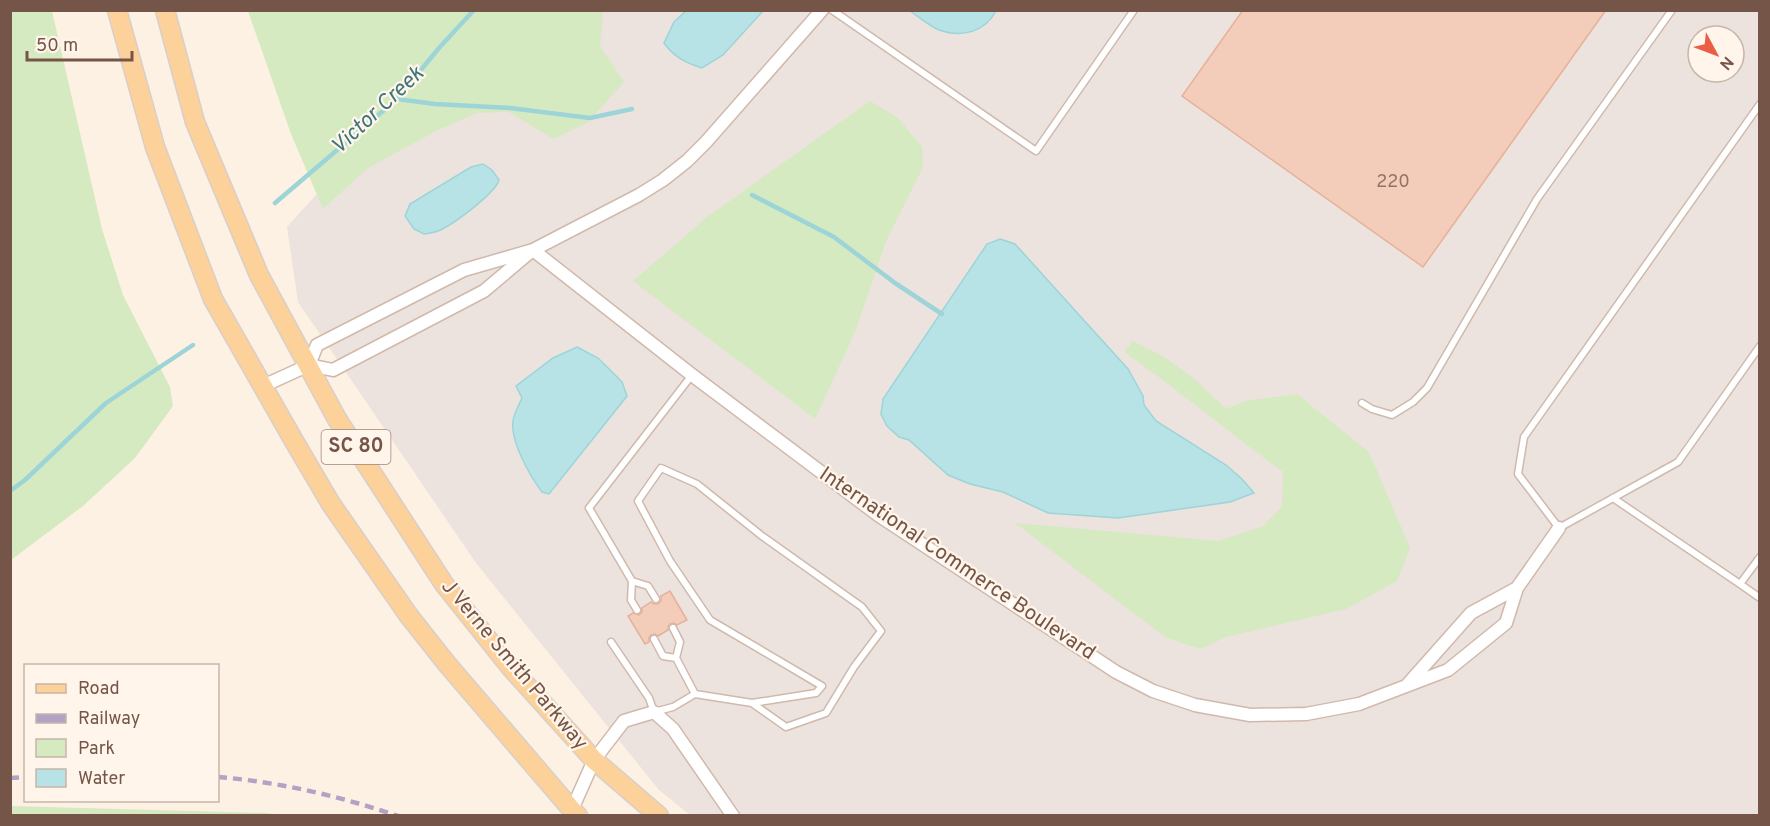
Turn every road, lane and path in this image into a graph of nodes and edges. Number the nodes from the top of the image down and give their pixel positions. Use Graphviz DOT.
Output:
graph roads {
  1 [pos="117,10"];
  2 [pos="165,10"];
  3 [pos="822,10"];
  4 [pos="831,10"];
  5 [pos="1134,10"];
  6 [pos="1672,10"];
  7 [pos="1760,104"];
  8 [pos="533,250"];
  9 [pos="1760,346"];
  10 [pos="309,365"];
  11 [pos="692,375"];
  12 [pos="263,386"];
  13 [pos="1362,403"];
  14 [pos="1613,498"];
  15 [pos="1559,528"];
  16 [pos="1760,557"];
  17 [pos="632,581"];
  18 [pos="1740,584"];
  19 [pos="1517,588"];
  20 [pos="1760,598"];
  21 [pos="656,599"];
  22 [pos="637,610"];
  23 [pos="673,628"];
  24 [pos="654,639"];
  25 [pos="611,642"];
  26 [pos="676,658"];
  27 [pos="1405,687"];
  28 [pos="695,694"];
  29 [pos="752,703"];
  30 [pos="654,712"];
  31 [pos="594,760"];
  32 [pos="573,814"];
  33 [pos="659,816"];
  34 [pos="733,816"];
  1 -- 12 [label="main road, SC 80"];
  2 -- 10 [label="main road, J Verne Smith Parkway / SC 80"];
  3 -- 8 [label="street"];
  4 -- 5 [label="lane"];
  6 -- 13 [label="lane"];
  7 -- 15 [label="lane"];
  8 -- 10 [label="street"];
  8 -- 10 [label="street"];
  8 -- 11 [label="street, International Commerce Boulevard"];
  9 -- 14 [label="lane"];
  10 -- 12 [label="street"];
  10 -- 31 [label="main road, J Verne Smith Parkway / SC 80"];
  11 -- 17 [label="lane"];
  11 -- 27 [label="street, International Commerce Boulevard"];
  12 -- 32 [label="main road, SC 80"];
  14 -- 15 [label="lane"];
  14 -- 18 [label="lane"];
  15 -- 19 [label="street, International Commerce Boulevard"];
  16 -- 18 [label="lane"];
  17 -- 21 [label="lane"];
  17 -- 22 [label="lane"];
  18 -- 20 [label="lane"];
  19 -- 27 [label="street, International Commerce Boulevard"];
  19 -- 27 [label="street, International Commerce Boulevard"];
  23 -- 26 [label="lane"];
  24 -- 26 [label="lane"];
  25 -- 30 [label="lane"];
  26 -- 28 [label="lane"];
  28 -- 29 [label="lane"];
  28 -- 30 [label="lane"];
  29 -- 29 [label="lane"];
  30 -- 31 [label="street"];
  30 -- 34 [label="street"];
  31 -- 32 [label="street"];
  31 -- 33 [label="main road, J Verne Smith Parkway / SC 80"];
}
